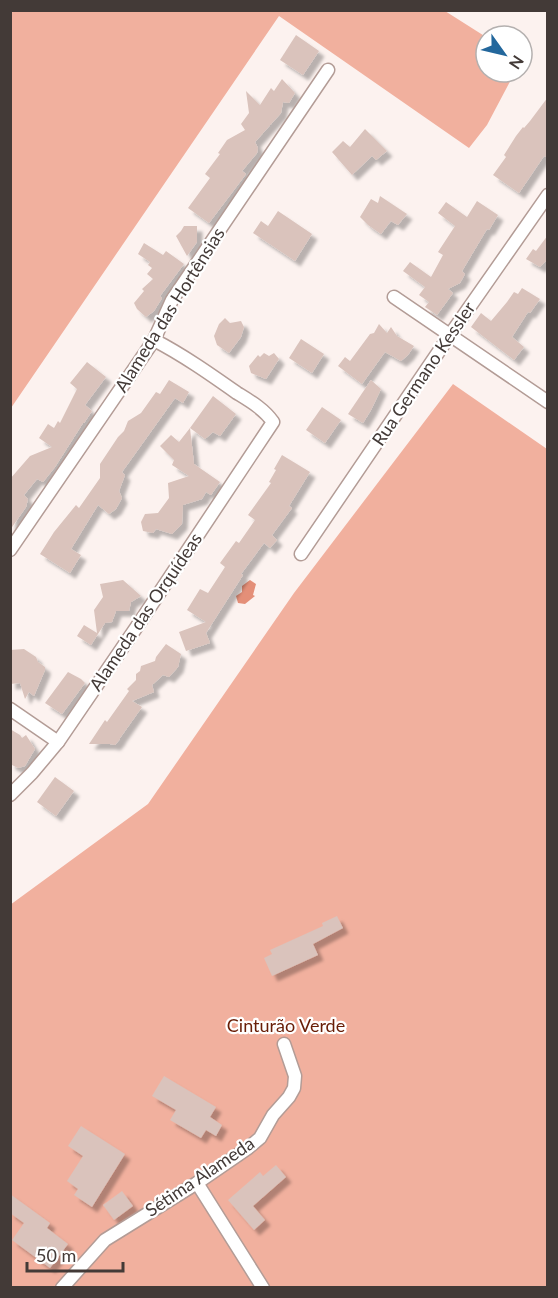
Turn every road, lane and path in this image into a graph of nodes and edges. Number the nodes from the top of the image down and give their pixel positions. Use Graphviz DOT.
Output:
graph roads {
  1 [pos="328,70"];
  2 [pos="548,195"];
  3 [pos="394,297"];
  4 [pos="450,335"];
  5 [pos="154,340"];
  6 [pos="548,402"];
  7 [pos="10,550"];
  8 [pos="301,554"];
  9 [pos="10,709"];
  10 [pos="58,742"];
  11 [pos="10,795"];
  12 [pos="284,1044"];
  13 [pos="197,1182"];
  14 [pos="62,1287"];
  15 [pos="263,1287"];
  1 -- 5 [label="street, Alameda das Hortênsias"];
  2 -- 4 [label="street, Rua Germano Kessler"];
  3 -- 4 [label="street"];
  4 -- 6 [label="street"];
  4 -- 8 [label="street, Rua Germano Kessler"];
  5 -- 7 [label="street, Alameda das Hortênsias"];
  5 -- 10 [label="street, Alameda das Orquídeas"];
  9 -- 10 [label="street"];
  10 -- 11 [label="street, Alameda das Orquídeas"];
  12 -- 13 [label="street, Sétima Alameda"];
  13 -- 14 [label="street, Sétima Alameda"];
  13 -- 15 [label="street"];
}
